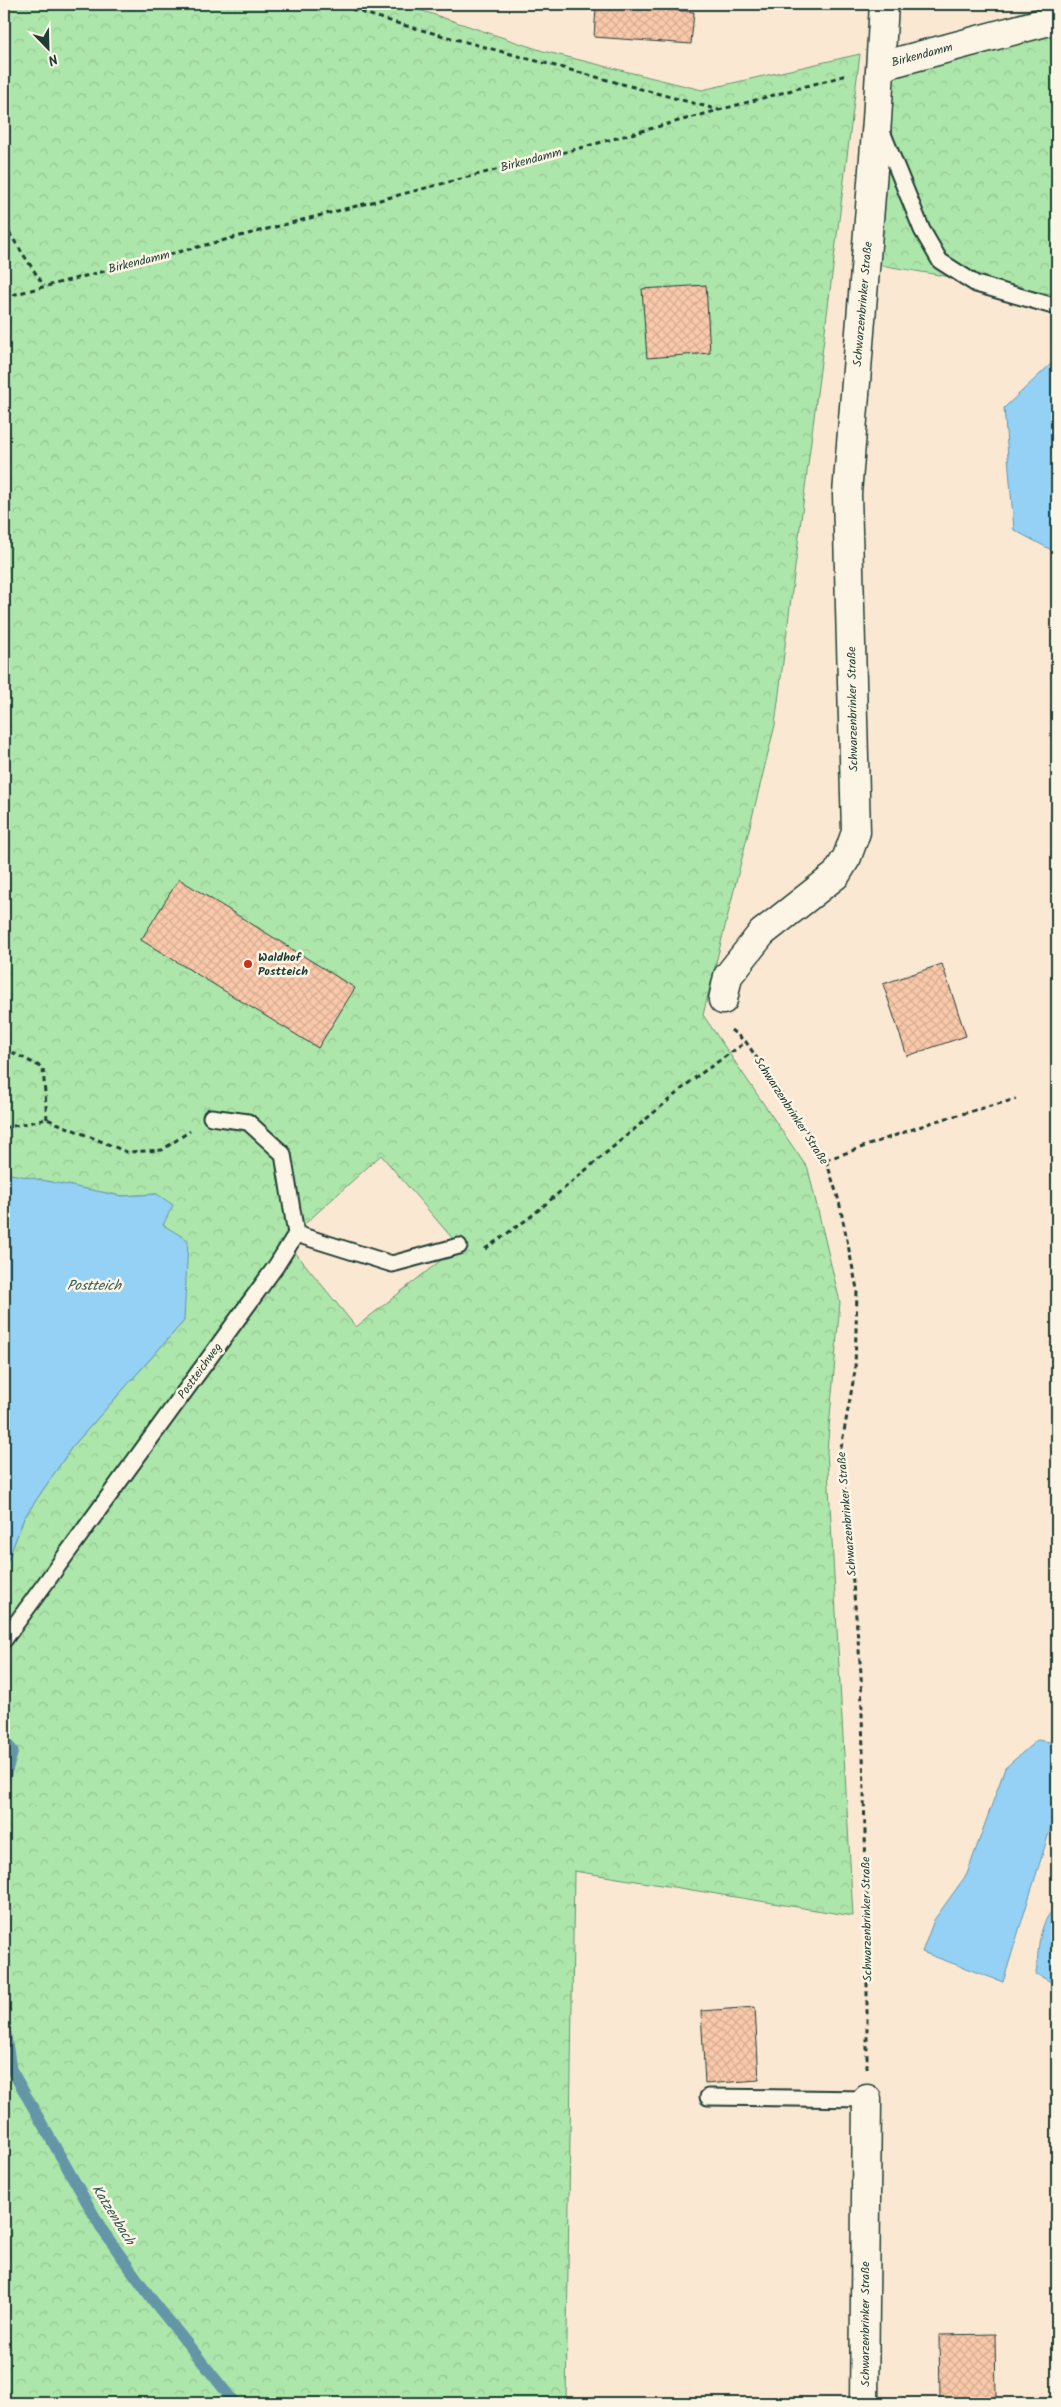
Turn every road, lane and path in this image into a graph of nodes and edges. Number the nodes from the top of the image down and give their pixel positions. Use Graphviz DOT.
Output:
graph roads {
  1 [pos="335,4"];
  2 [pos="884,4"];
  3 [pos="1057,19"];
  4 [pos="881,66"];
  5 [pos="719,110"];
  6 [pos="877,120"];
  7 [pos="4,225"];
  8 [pos="44,286"];
  9 [pos="4,297"];
  10 [pos="1057,307"];
  11 [pos="724,1000"];
  12 [pos="746,1042"];
  13 [pos="4,1048"];
  14 [pos="1016,1099"];
  15 [pos="211,1117"];
  16 [pos="47,1119"];
  17 [pos="4,1128"];
  18 [pos="826,1160"];
  19 [pos="296,1234"];
  20 [pos="459,1246"];
  21 [pos="4,1640"];
  22 [pos="708,2097"];
  23 [pos="867,2099"];
  24 [pos="864,2403"];
  1 -- 5 [label="path"];
  2 -- 4 [label="street, Schwarzenbrinker Straße"];
  3 -- 4 [label="street, Birkendamm"];
  4 -- 5 [label="path, Birkendamm"];
  4 -- 6 [label="street, Schwarzenbrinker Straße"];
  5 -- 8 [label="path, Birkendamm"];
  6 -- 10 [label="lane, Schwarzenbrinker Straße"];
  6 -- 11 [label="street, Schwarzenbrinker Straße"];
  7 -- 8 [label="path"];
  8 -- 9 [label="path, Birkendamm"];
  11 -- 12 [label="path, Schwarzenbrinker Straße"];
  12 -- 18 [label="path, Schwarzenbrinker Straße"];
  12 -- 20 [label="path"];
  13 -- 16 [label="path"];
  14 -- 18 [label="path"];
  15 -- 16 [label="path"];
  15 -- 19 [label="lane"];
  16 -- 17 [label="path"];
  18 -- 23 [label="path, Schwarzenbrinker Straße"];
  19 -- 20 [label="lane"];
  19 -- 21 [label="lane, Postteichweg"];
  22 -- 23 [label="lane"];
  23 -- 24 [label="street, Schwarzenbrinker Straße"];
}
